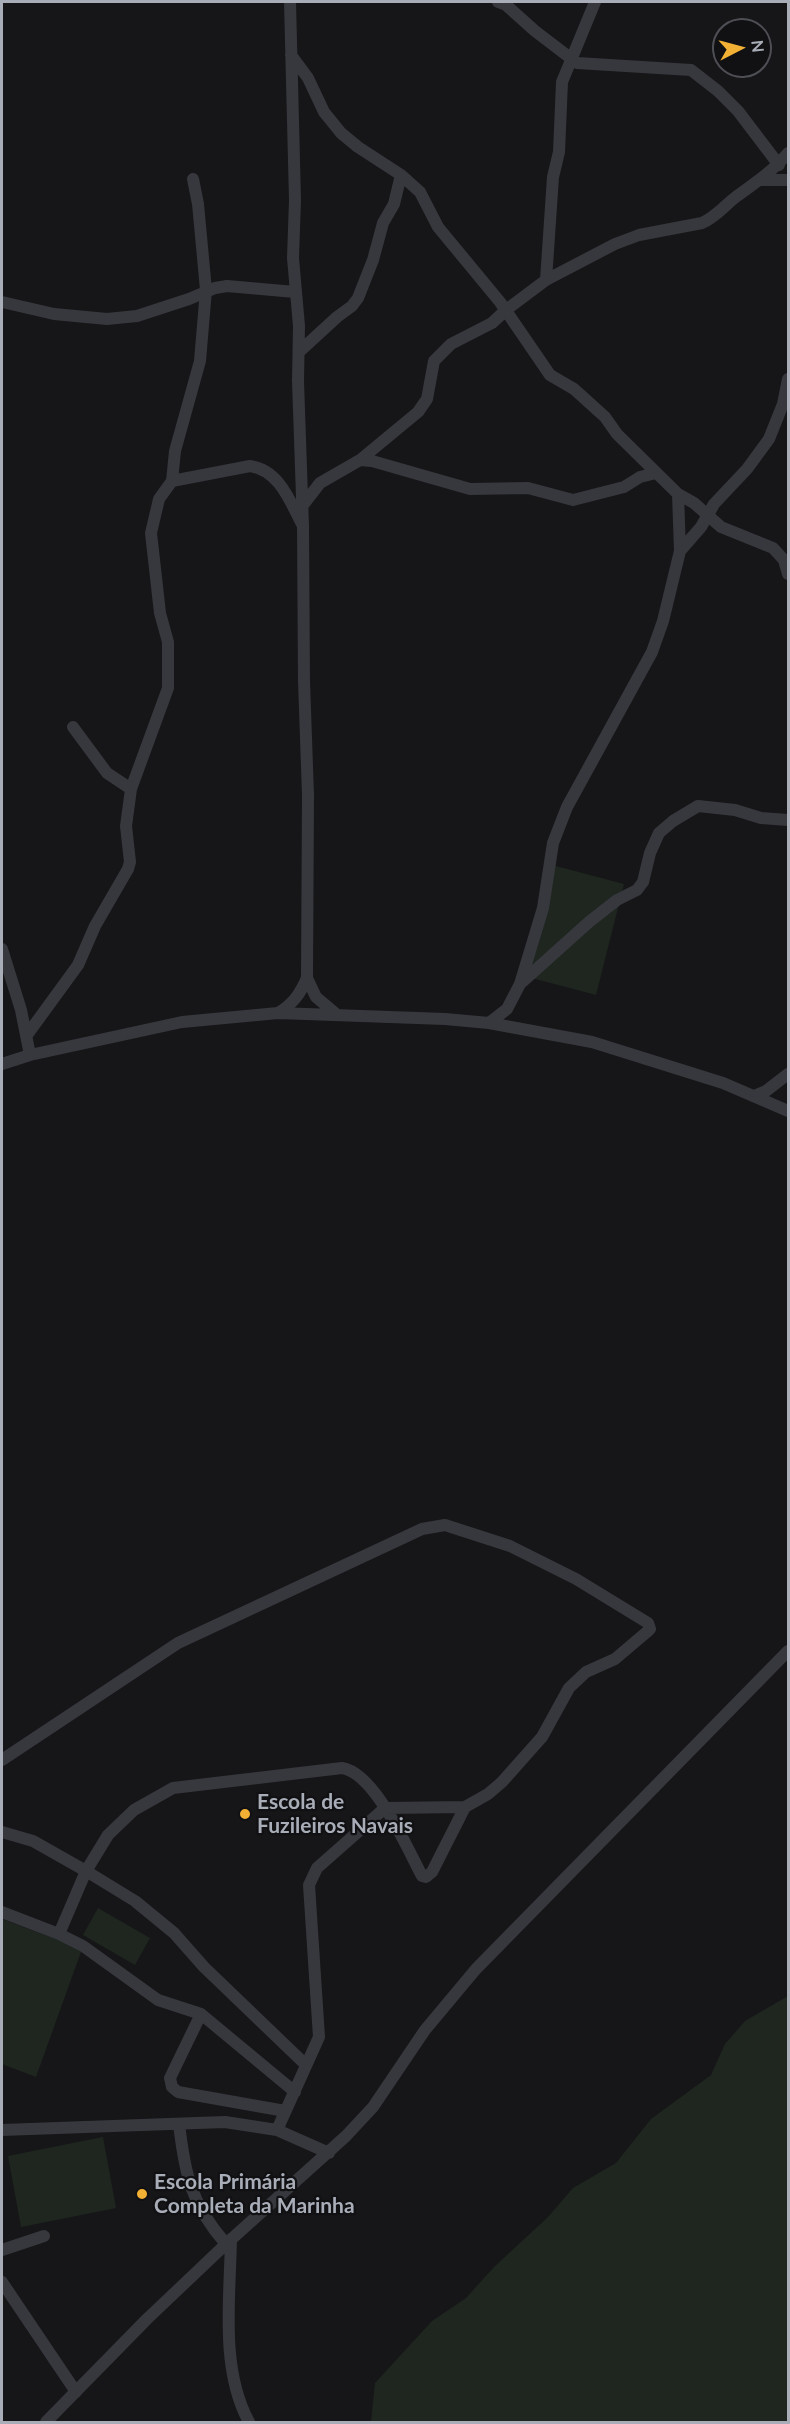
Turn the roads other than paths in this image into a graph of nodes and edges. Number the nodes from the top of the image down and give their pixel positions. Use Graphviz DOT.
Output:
graph roads {
  1 [pos="290,2"];
  2 [pos="498,2"];
  3 [pos="595,2"];
  4 [pos="291,55"];
  5 [pos="572,60"];
  6 [pos="789,153"];
  7 [pos="779,165"];
  8 [pos="401,175"];
  9 [pos="193,179"];
  10 [pos="762,180"];
  11 [pos="789,180"];
  12 [pos="546,279"];
  13 [pos="206,290"];
  14 [pos="296,292"];
  15 [pos="2,302"];
  16 [pos="506,310"];
  17 [pos="300,351"];
  18 [pos="789,379"];
  19 [pos="360,460"];
  20 [pos="656,473"];
  21 [pos="172,481"];
  22 [pos="678,494"];
  23 [pos="303,505"];
  24 [pos="708,514"];
  25 [pos="303,526"];
  26 [pos="680,551"];
  27 [pos="789,573"];
  28 [pos="73,727"];
  29 [pos="131,789"];
  30 [pos="789,820"];
  31 [pos="2,949"];
  32 [pos="307,978"];
  33 [pos="520,984"];
  34 [pos="512,1003"];
  35 [pos="278,1013"];
  36 [pos="335,1013"];
  37 [pos="489,1023"];
  38 [pos="521,1029"];
  39 [pos="27,1035"];
  40 [pos="30,1054"];
  41 [pos="2,1064"];
  42 [pos="789,1074"];
  43 [pos="754,1096"];
  44 [pos="789,1111"];
  45 [pos="789,1651"];
  46 [pos="2,1760"];
  47 [pos="465,1807"];
  48 [pos="386,1808"];
  49 [pos="2,1832"];
  50 [pos="86,1871"];
  51 [pos="2,1912"];
  52 [pos="59,1934"];
  53 [pos="201,2014"];
  54 [pos="306,2065"];
  55 [pos="295,2092"];
  56 [pos="285,2111"];
  57 [pos="179,2124"];
  58 [pos="2,2130"];
  59 [pos="277,2130"];
  60 [pos="329,2153"];
  61 [pos="44,2236"];
  62 [pos="228,2241"];
  63 [pos="2,2250"];
  64 [pos="2,2282"];
  65 [pos="5,2292"];
  66 [pos="76,2392"];
  67 [pos="46,2422"];
  68 [pos="249,2422"];
  1 -- 4 [label="street"];
  2 -- 5 [label="street"];
  3 -- 5 [label="street"];
  4 -- 8 [label="street"];
  4 -- 14 [label="street"];
  5 -- 7 [label="street"];
  5 -- 12 [label="street"];
  6 -- 7 [label="street"];
  7 -- 10 [label="street"];
  8 -- 16 [label="street"];
  8 -- 17 [label="street"];
  9 -- 13 [label="street"];
  10 -- 11 [label="street"];
  10 -- 12 [label="street"];
  12 -- 16 [label="street"];
  13 -- 14 [label="street"];
  13 -- 15 [label="street"];
  13 -- 21 [label="street"];
  14 -- 17 [label="street"];
  16 -- 19 [label="street"];
  16 -- 20 [label="street"];
  17 -- 23 [label="street"];
  18 -- 24 [label="street"];
  19 -- 20 [label="street"];
  19 -- 23 [label="street"];
  20 -- 22 [label="street"];
  21 -- 25 [label="street"];
  21 -- 29 [label="street"];
  22 -- 24 [label="street"];
  22 -- 26 [label="street"];
  23 -- 25 [label="street"];
  24 -- 26 [label="street"];
  24 -- 27 [label="street"];
  25 -- 32 [label="street"];
  26 -- 33 [label="street"];
  28 -- 29 [label="street"];
  29 -- 39 [label="street"];
  30 -- 33 [label="street"];
  31 -- 39 [label="street"];
  32 -- 35 [label="street"];
  32 -- 36 [label="street"];
  33 -- 34 [label="street"];
  34 -- 37 [label="street"];
  34 -- 38 [label="street"];
  35 -- 36 [label="street"];
  35 -- 40 [label="street"];
  36 -- 37 [label="street"];
  37 -- 38 [label="street"];
  38 -- 43 [label="street"];
  39 -- 40 [label="street"];
  40 -- 41 [label="street"];
  42 -- 43 [label="street"];
  43 -- 44 [label="street"];
  45 -- 60 [label="street"];
  46 -- 47 [label="street"];
  47 -- 48 [label="street"];
  47 -- 48 [label="street"];
  48 -- 50 [label="street"];
  48 -- 54 [label="street"];
  49 -- 50 [label="street"];
  50 -- 52 [label="street"];
  50 -- 54 [label="street"];
  51 -- 52 [label="street"];
  52 -- 53 [label="street"];
  53 -- 55 [label="street"];
  53 -- 56 [label="street"];
  54 -- 55 [label="street"];
  55 -- 56 [label="street"];
  56 -- 59 [label="street"];
  57 -- 58 [label="street"];
  57 -- 59 [label="street"];
  57 -- 62 [label="street"];
  59 -- 60 [label="street"];
  60 -- 62 [label="street"];
  61 -- 63 [label="street"];
  62 -- 66 [label="street"];
  62 -- 68 [label="street"];
  64 -- 65 [label="street"];
  65 -- 66 [label="street"];
  66 -- 67 [label="street"];
}
